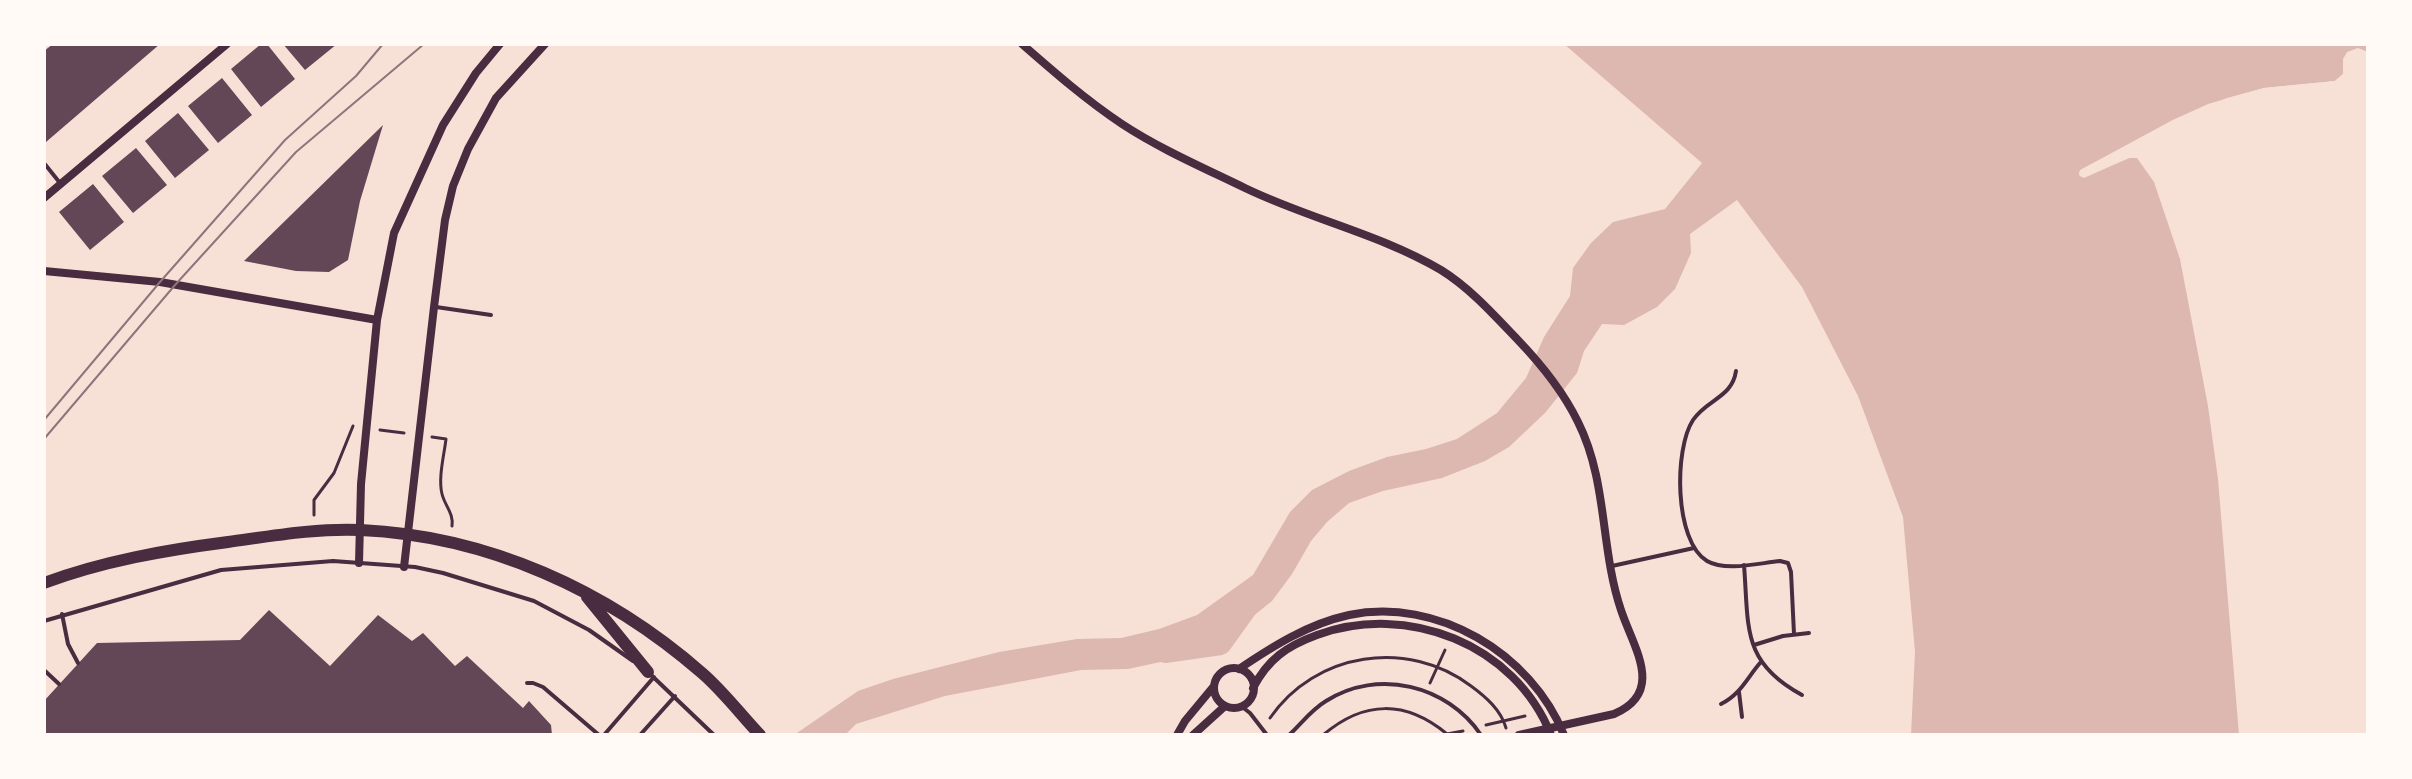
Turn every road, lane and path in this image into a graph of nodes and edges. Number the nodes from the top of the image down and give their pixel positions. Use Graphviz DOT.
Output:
graph roads {
  1 [pos="227,44"];
  2 [pos="500,44"];
  3 [pos="545,44"];
  4 [pos="1022,44"];
  5 [pos="44,163"];
  6 [pos="61,184"];
  7 [pos="44,198"];
  8 [pos="44,271"];
  9 [pos="434,307"];
  10 [pos="491,315"];
  11 [pos="377,320"];
  12 [pos="1736,371"];
  13 [pos="367,428"];
  14 [pos="419,435"];
  15 [pos="361,530"];
  16 [pos="315,531"];
  17 [pos="409,535"];
  18 [pos="449,544"];
  19 [pos="1695,547"];
  20 [pos="359,563"];
  21 [pos="1744,564"];
  22 [pos="1610,566"];
  23 [pos="404,567"];
  24 [pos="44,583"];
  25 [pos="580,588"];
  26 [pos="62,614"];
  27 [pos="44,621"];
  28 [pos="1809,633"];
  29 [pos="1794,634"];
  30 [pos="1754,645"];
  31 [pos="1445,650"];
  32 [pos="78,663"];
  33 [pos="1760,663"];
  34 [pos="1239,669"];
  35 [pos="44,670"];
  36 [pos="651,675"];
  37 [pos="527,683"];
  38 [pos="59,684"];
  39 [pos="1214,686"];
  40 [pos="1253,688"];
  41 [pos="1427,691"];
  42 [pos="1739,692"];
  43 [pos="1802,695"];
  44 [pos="675,696"];
  45 [pos="1721,704"];
  46 [pos="1225,706"];
  47 [pos="1241,706"];
  48 [pos="1529,715"];
  49 [pos="1742,717"];
  50 [pos="1476,728"];
  51 [pos="602,735"];
  52 [pos="640,735"];
  53 [pos="714,735"];
  54 [pos="760,735"];
  55 [pos="1177,735"];
  56 [pos="1193,735"];
  57 [pos="1267,735"];
  58 [pos="1289,735"];
  59 [pos="1323,735"];
  60 [pos="1481,735"];
  61 [pos="1519,735"];
  62 [pos="1551,735"];
  63 [pos="1564,735"];
  1 -- 6 [label="street"];
  2 -- 11 [label="street"];
  3 -- 9 [label="street"];
  4 -- 22 [label="street"];
  5 -- 6 [label="lane"];
  6 -- 7 [label="street"];
  8 -- 11 [label="street"];
  9 -- 10 [label="lane"];
  9 -- 14 [label="street"];
  11 -- 13 [label="street"];
  12 -- 19 [label="lane"];
  13 -- 14 [label="path"];
  13 -- 15 [label="street"];
  13 -- 16 [label="path"];
  14 -- 17 [label="street"];
  14 -- 18 [label="path"];
  15 -- 16 [label="main road"];
  15 -- 17 [label="main road"];
  15 -- 20 [label="street"];
  16 -- 24 [label="main road"];
  17 -- 18 [label="main road"];
  17 -- 23 [label="street"];
  18 -- 25 [label="main road"];
  19 -- 21 [label="lane"];
  19 -- 22 [label="lane"];
  20 -- 23 [label="lane"];
  20 -- 26 [label="lane"];
  21 -- 29 [label="lane"];
  21 -- 30 [label="lane"];
  22 -- 61 [label="street"];
  23 -- 36 [label="lane"];
  25 -- 36 [label="main road"];
  25 -- 54 [label="main road"];
  26 -- 27 [label="lane"];
  26 -- 32 [label="lane"];
  28 -- 29 [label="lane"];
  29 -- 30 [label="lane"];
  30 -- 33 [label="lane"];
  31 -- 41 [label="path"];
  33 -- 42 [label="lane"];
  33 -- 43 [label="lane"];
  34 -- 39 [label="street"];
  34 -- 40 [label="street"];
  34 -- 63 [label="street"];
  35 -- 38 [label="lane"];
  36 -- 44 [label="lane"];
  36 -- 51 [label="lane"];
  37 -- 51 [label="lane"];
  39 -- 46 [label="street"];
  39 -- 55 [label="street"];
  40 -- 47 [label="street"];
  40 -- 62 [label="street"];
  41 -- 50 [label="lane"];
  41 -- 58 [label="lane"];
  42 -- 45 [label="lane"];
  42 -- 49 [label="lane"];
  44 -- 52 [label="lane"];
  44 -- 53 [label="lane"];
  46 -- 47 [label="street"];
  46 -- 56 [label="street"];
  47 -- 57 [label="lane"];
  48 -- 50 [label="path"];
  50 -- 59 [label="path"];
  50 -- 60 [label="lane"];
}
